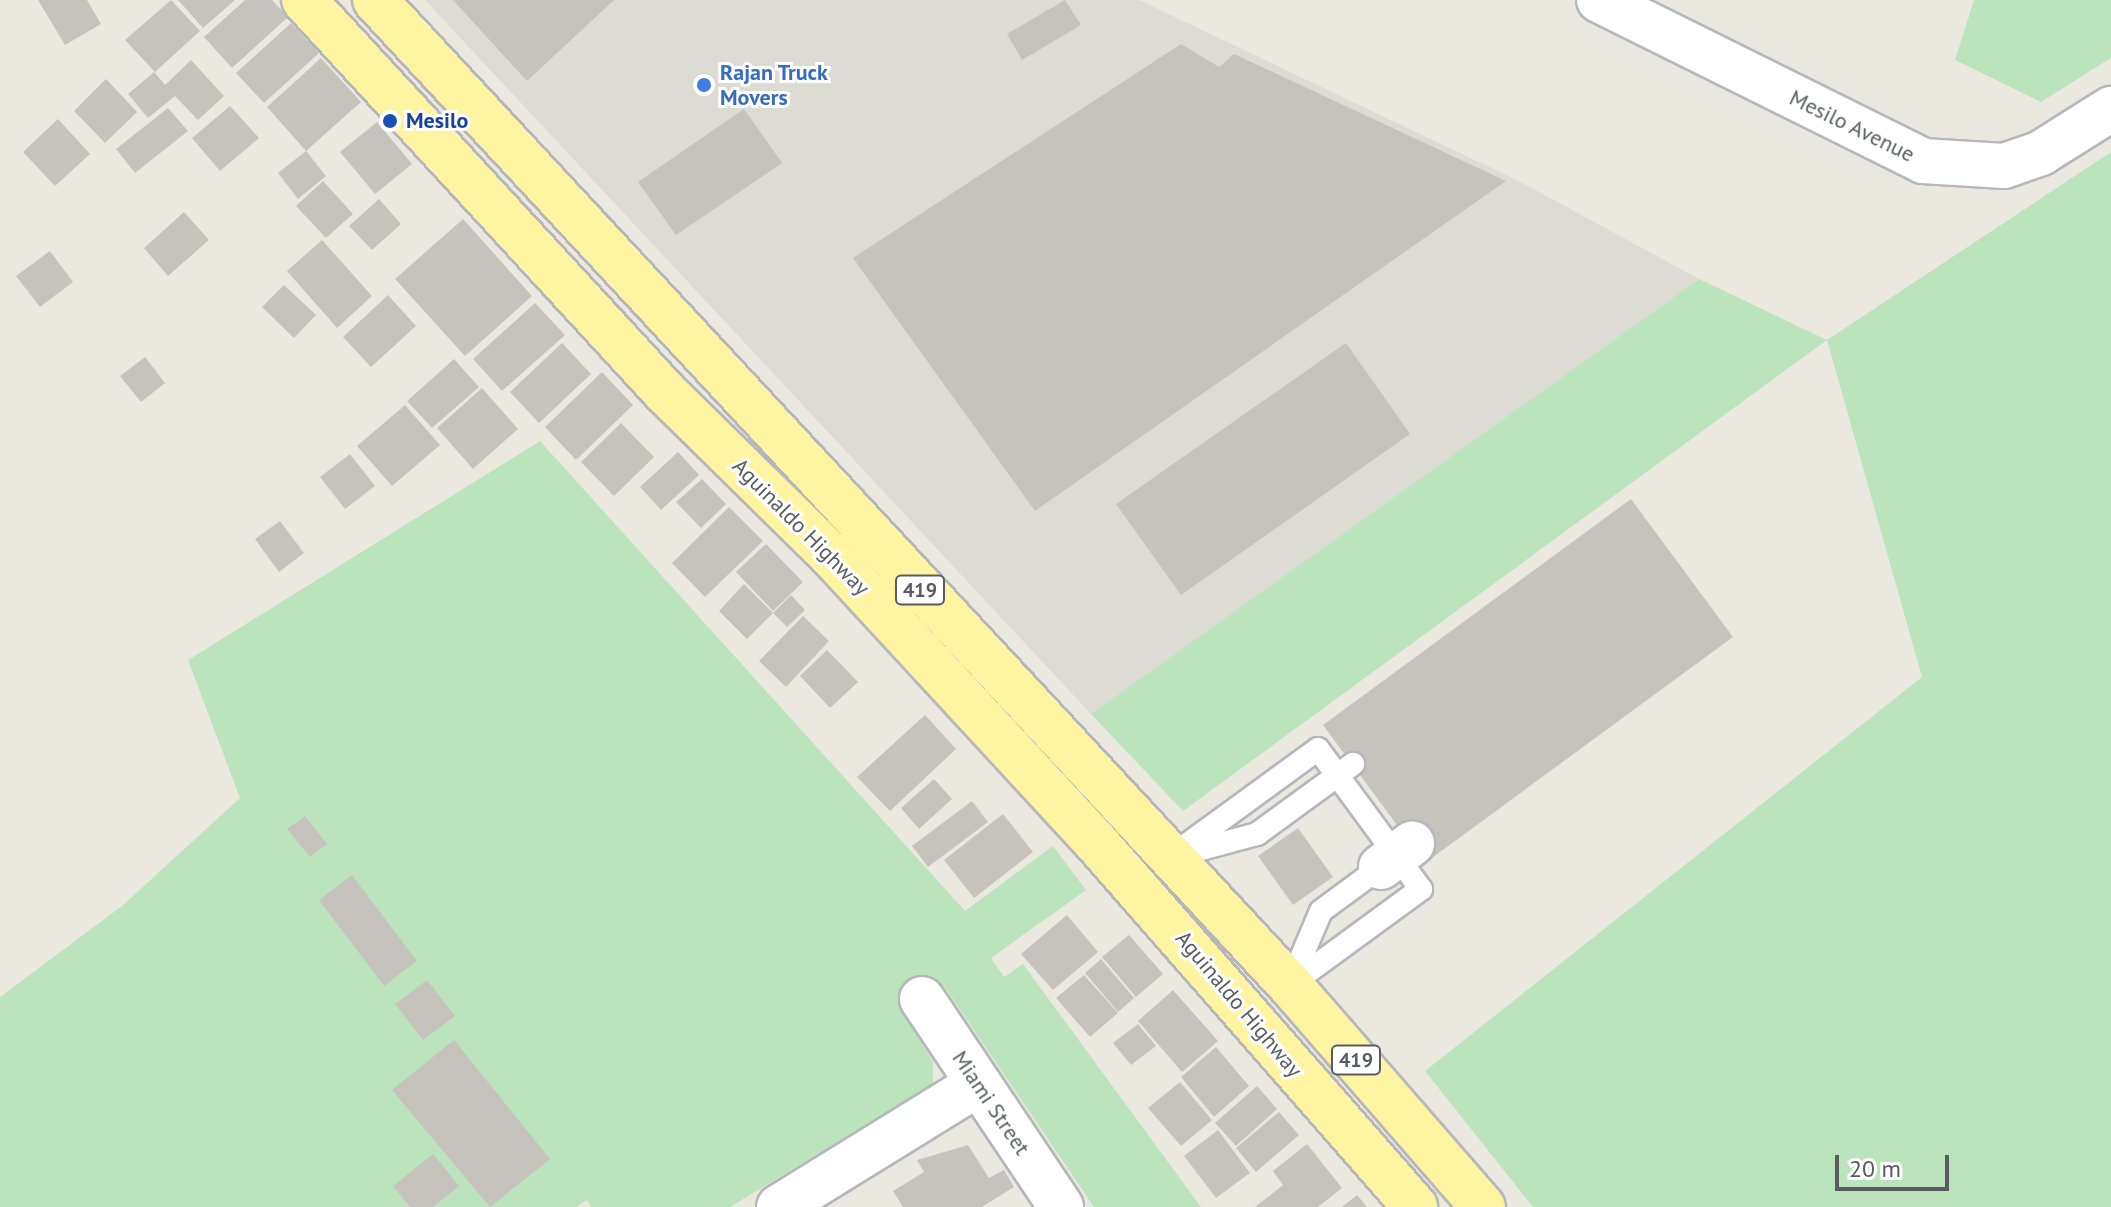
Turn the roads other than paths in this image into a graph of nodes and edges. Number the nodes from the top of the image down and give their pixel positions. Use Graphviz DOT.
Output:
graph roads {
  1 [pos="304,0"];
  2 [pos="375,0"];
  3 [pos="1599,0"];
  4 [pos="2111,109"];
  5 [pos="1353,764"];
  6 [pos="1396,856"];
  7 [pos="1170,857"];
  8 [pos="1290,985"];
  9 [pos="922,999"];
  10 [pos="1247,1017"];
  11 [pos="978,1084"];
  12 [pos="779,1207"];
  13 [pos="1061,1207"];
  14 [pos="1415,1207"];
  15 [pos="1483,1207"];
  1 -- 10 [label="main road, Aguinaldo Highway / 419"];
  2 -- 7 [label="main road, Aguinaldo Highway / 419"];
  3 -- 4 [label="street, Mesilo Avenue"];
  5 -- 7 [label="lane"];
  6 -- 7 [label="lane"];
  6 -- 8 [label="lane"];
  6 -- 8 [label="lane"];
  7 -- 8 [label="main road, Aguinaldo Highway / 419"];
  8 -- 10 [label="main road"];
  8 -- 15 [label="main road, Aguinaldo Highway / 419"];
  9 -- 11 [label="street, Miami Street"];
  10 -- 14 [label="main road, Aguinaldo Highway / 419"];
  11 -- 12 [label="street"];
  11 -- 13 [label="street, Miami Street"];
}
